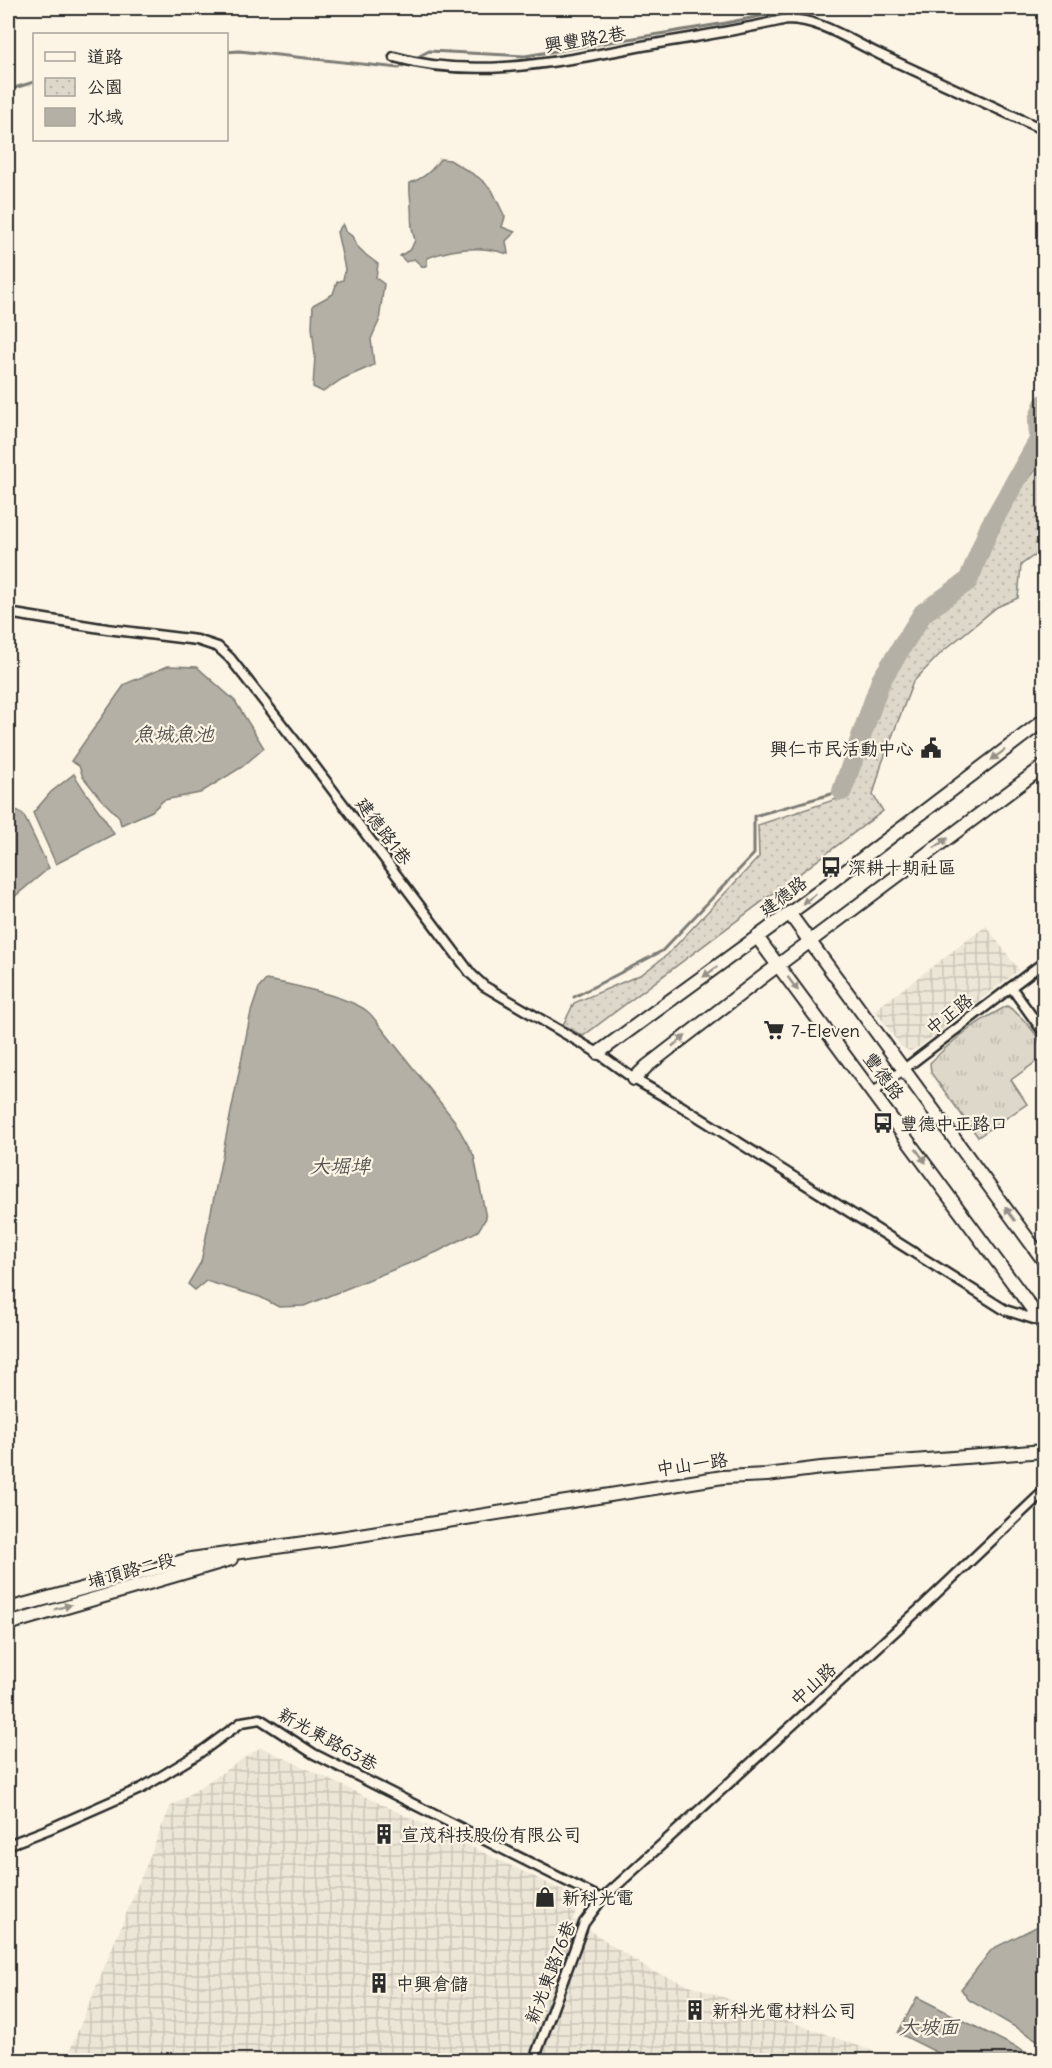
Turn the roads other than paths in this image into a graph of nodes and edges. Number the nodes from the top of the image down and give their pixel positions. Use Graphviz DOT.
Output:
graph roads {
  1 [pos="394,57"];
  2 [pos="1044,130"];
  3 [pos="8,613"];
  4 [pos="1044,720"];
  5 [pos="1044,766"];
  6 [pos="789,913"];
  7 [pos="757,937"];
  8 [pos="810,941"];
  9 [pos="1044,962"];
  10 [pos="778,965"];
  11 [pos="1011,987"];
  12 [pos="1044,1033"];
  13 [pos="598,1053"];
  14 [pos="904,1069"];
  15 [pos="634,1079"];
  16 [pos="874,1092"];
  17 [pos="1044,1261"];
  18 [pos="1043,1323"];
  19 [pos="1044,1451"];
  20 [pos="1044,1491"];
  21 [pos="347,1537"];
  22 [pos="264,1549"];
  23 [pos="8,1609"];
  24 [pos="8,1624"];
  25 [pos="8,1845"];
  26 [pos="602,1899"];
  27 [pos="534,2061"];
  1 -- 2 [label="street, 興豐路2巷"];
  3 -- 13 [label="street, 建德路1巷"];
  4 -- 6 [label="street, 建德路, one-way"];
  8 -- 5 [label="street, one-way"];
  6 -- 7 [label="street, 建德路"];
  6 -- 8 [label="street, 豐德路"];
  7 -- 10 [label="street, 豐德路"];
  7 -- 13 [label="street, 建德路, one-way"];
  8 -- 10 [label="street"];
  8 -- 14 [label="street, 豐德路"];
  9 -- 11 [label="street, 中正路"];
  15 -- 10 [label="street, one-way"];
  10 -- 16 [label="street, 豐德路, one-way"];
  11 -- 12 [label="street"];
  11 -- 14 [label="street, 中正路"];
  13 -- 15 [label="street, 建德路1巷"];
  14 -- 16 [label="street, 中正路"];
  17 -- 14 [label="street, 豐德路, one-way"];
  15 -- 18 [label="street, 建德路1巷"];
  16 -- 18 [label="street, 豐德路, one-way"];
  19 -- 21 [label="street, 中山一路"];
  20 -- 26 [label="street, 中山路"];
  21 -- 22 [label="street, 埔頂路二段"];
  22 -- 23 [label="street, 埔頂路二段"];
  24 -- 22 [label="street, 埔頂路二段, one-way"];
  25 -- 26 [label="street, 新光東路63巷"];
  26 -- 27 [label="street, 新光東路76巷"];
}
